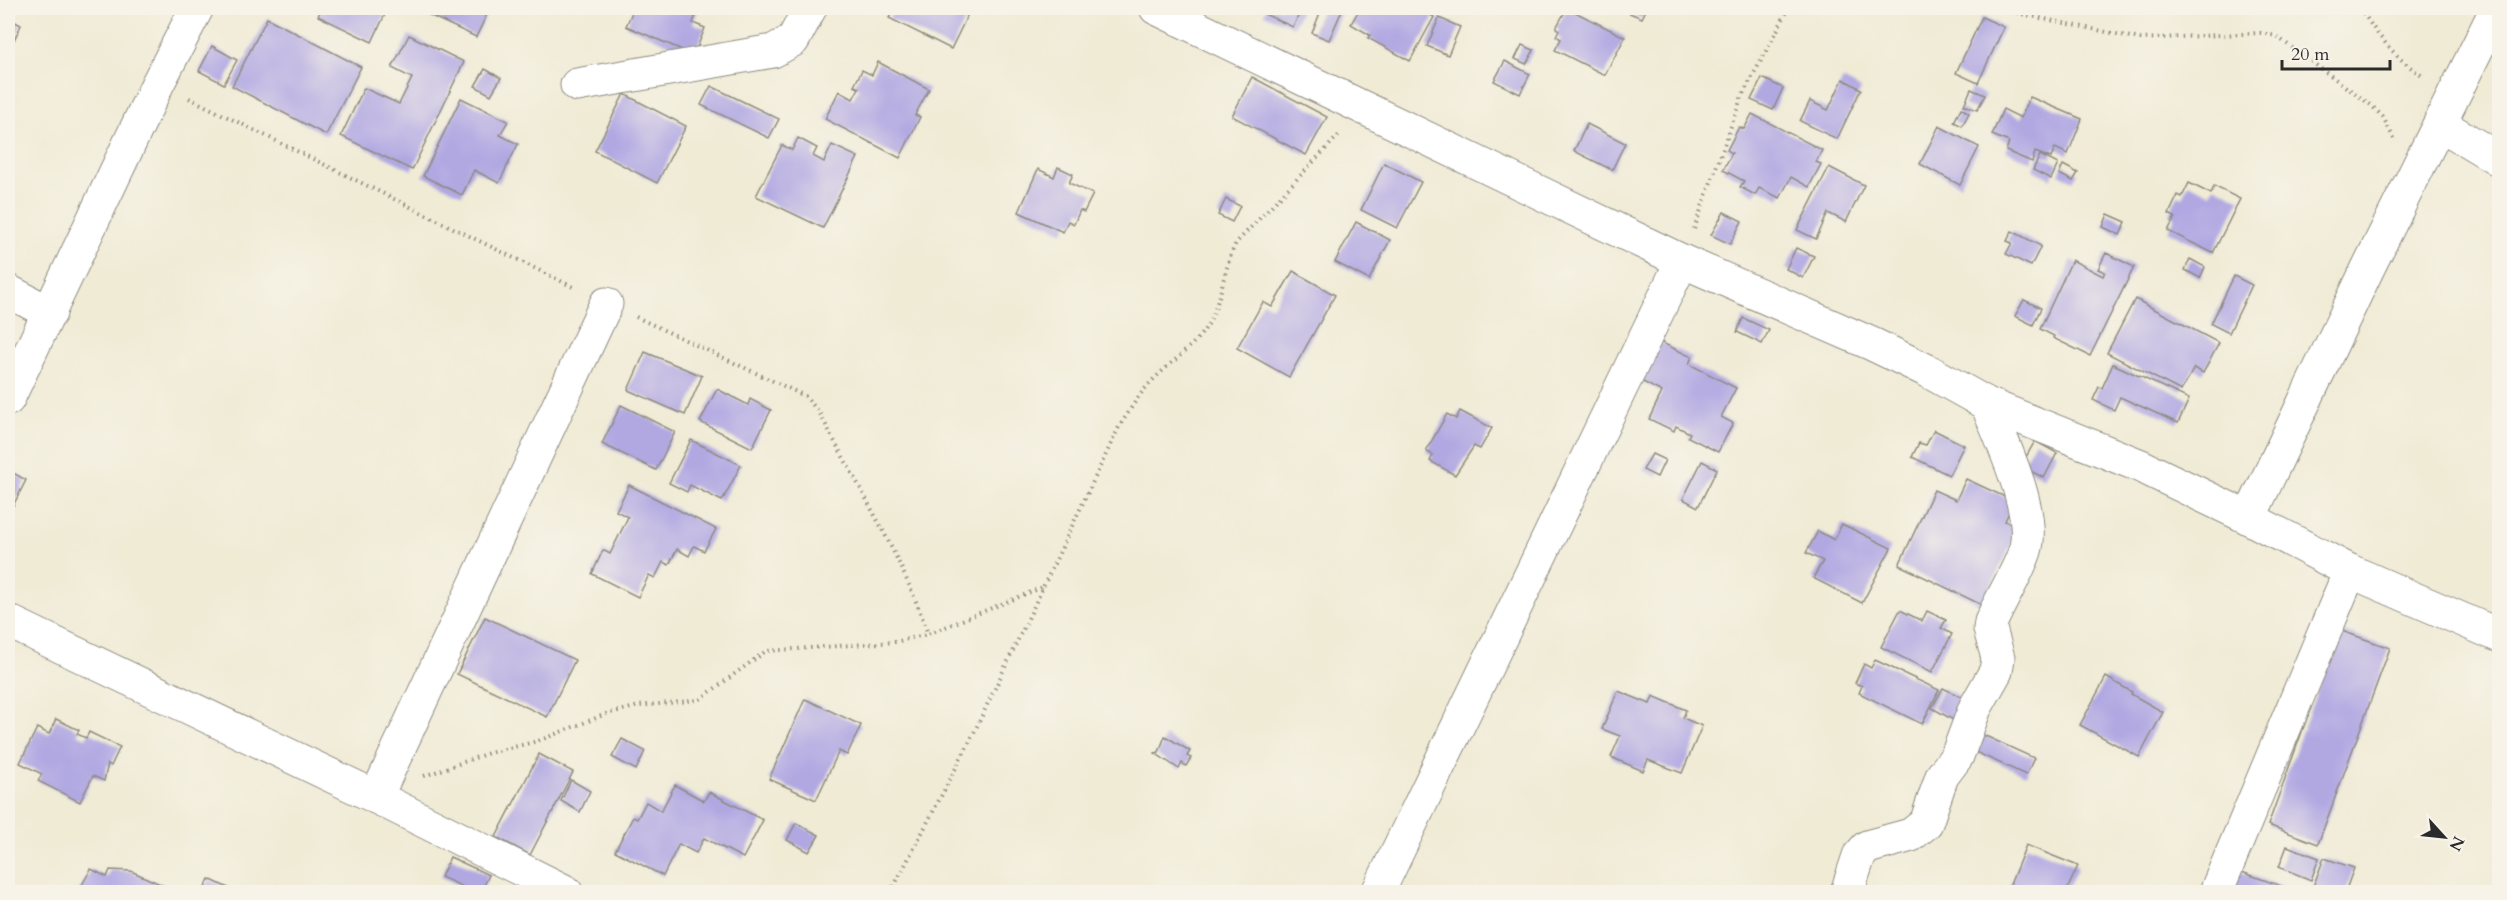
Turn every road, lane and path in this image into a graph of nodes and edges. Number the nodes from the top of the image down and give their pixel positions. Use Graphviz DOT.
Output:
graph roads {
  1 [pos="197,8"];
  2 [pos="810,8"];
  3 [pos="1156,8"];
  4 [pos="1789,8"];
  5 [pos="1993,8"];
  6 [pos="2360,8"];
  7 [pos="2496,8"];
  8 [pos="576,85"];
  9 [pos="1364,109"];
  10 [pos="2440,125"];
  11 [pos="2499,160"];
  12 [pos="1682,261"];
  13 [pos="8,291"];
  14 [pos="606,304"];
  15 [pos="50,313"];
  16 [pos="8,399"];
  17 [pos="1987,404"];
  18 [pos="2248,518"];
  19 [pos="2350,571"];
  20 [pos="1043,587"];
  21 [pos="8,621"];
  22 [pos="2499,636"];
  23 [pos="377,795"];
  24 [pos="566,892"];
  25 [pos="891,892"];
  26 [pos="1378,892"];
  27 [pos="1847,892"];
  28 [pos="2216,892"];
  1 -- 15 [label="street"];
  2 -- 8 [label="street"];
  3 -- 9 [label="street"];
  4 -- 12 [label="path"];
  5 -- 10 [label="path"];
  6 -- 10 [label="path"];
  7 -- 10 [label="street"];
  9 -- 12 [label="street"];
  9 -- 20 [label="path"];
  10 -- 11 [label="street"];
  10 -- 18 [label="street"];
  12 -- 17 [label="street"];
  12 -- 26 [label="street"];
  13 -- 15 [label="street"];
  14 -- 23 [label="street"];
  15 -- 16 [label="street"];
  17 -- 18 [label="street"];
  17 -- 27 [label="street"];
  18 -- 19 [label="street"];
  19 -- 22 [label="street"];
  19 -- 28 [label="street"];
  20 -- 23 [label="path"];
  20 -- 25 [label="path"];
  21 -- 23 [label="street"];
  23 -- 24 [label="street"];
}
